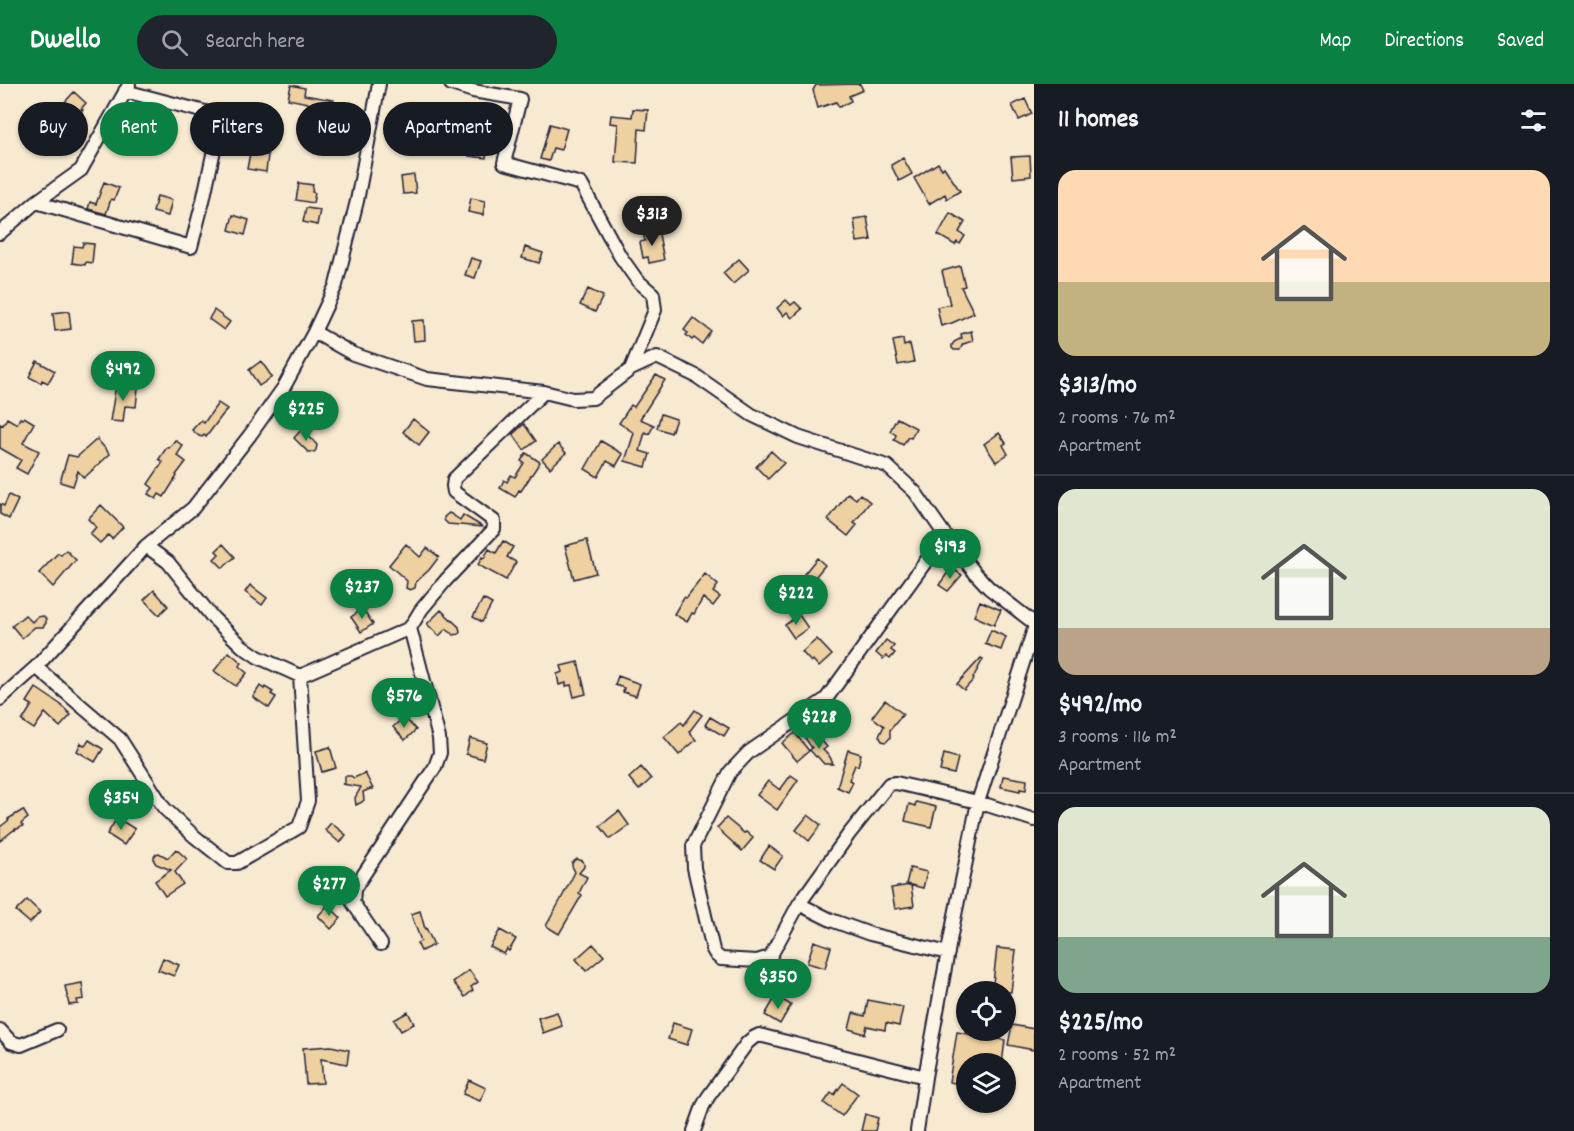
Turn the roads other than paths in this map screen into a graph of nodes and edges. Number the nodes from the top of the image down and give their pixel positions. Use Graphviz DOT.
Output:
graph roads {
  1 [pos="379,84"];
  2 [pos="451,84"];
  3 [pos="127,88"];
  4 [pos="36,202"];
  5 [pos="0,233"];
  6 [pos="314,332"];
  7 [pos="631,369"];
  8 [pos="543,392"];
  9 [pos="945,535"];
  10 [pos="146,546"];
  11 [pos="1034,623"];
  12 [pos="410,628"];
  13 [pos="1034,629"];
  14 [pos="36,667"];
  15 [pos="300,676"];
  16 [pos="0,699"];
  17 [pos="978,802"];
  18 [pos="1034,820"];
  19 [pos="799,904"];
  20 [pos="381,944"];
  21 [pos="948,953"];
  22 [pos="0,1030"];
  23 [pos="57,1030"];
  24 [pos="925,1077"];
  25 [pos="694,1131"];
  26 [pos="917,1131"];
  1 -- 6 [label="street"];
  2 -- 7 [label="street"];
  3 -- 4 [label="street"];
  3 -- 4 [label="street"];
  4 -- 5 [label="street"];
  6 -- 8 [label="street"];
  6 -- 10 [label="street"];
  7 -- 8 [label="street"];
  7 -- 9 [label="street"];
  8 -- 12 [label="street"];
  9 -- 11 [label="street"];
  9 -- 19 [label="street"];
  10 -- 14 [label="street"];
  10 -- 15 [label="street"];
  12 -- 15 [label="street"];
  12 -- 20 [label="street"];
  13 -- 17 [label="street"];
  14 -- 15 [label="street"];
  14 -- 16 [label="street"];
  17 -- 18 [label="street"];
  17 -- 19 [label="street"];
  17 -- 21 [label="street"];
  19 -- 21 [label="street"];
  21 -- 24 [label="street"];
  22 -- 23 [label="street"];
  24 -- 25 [label="street"];
  24 -- 26 [label="street"];
}
